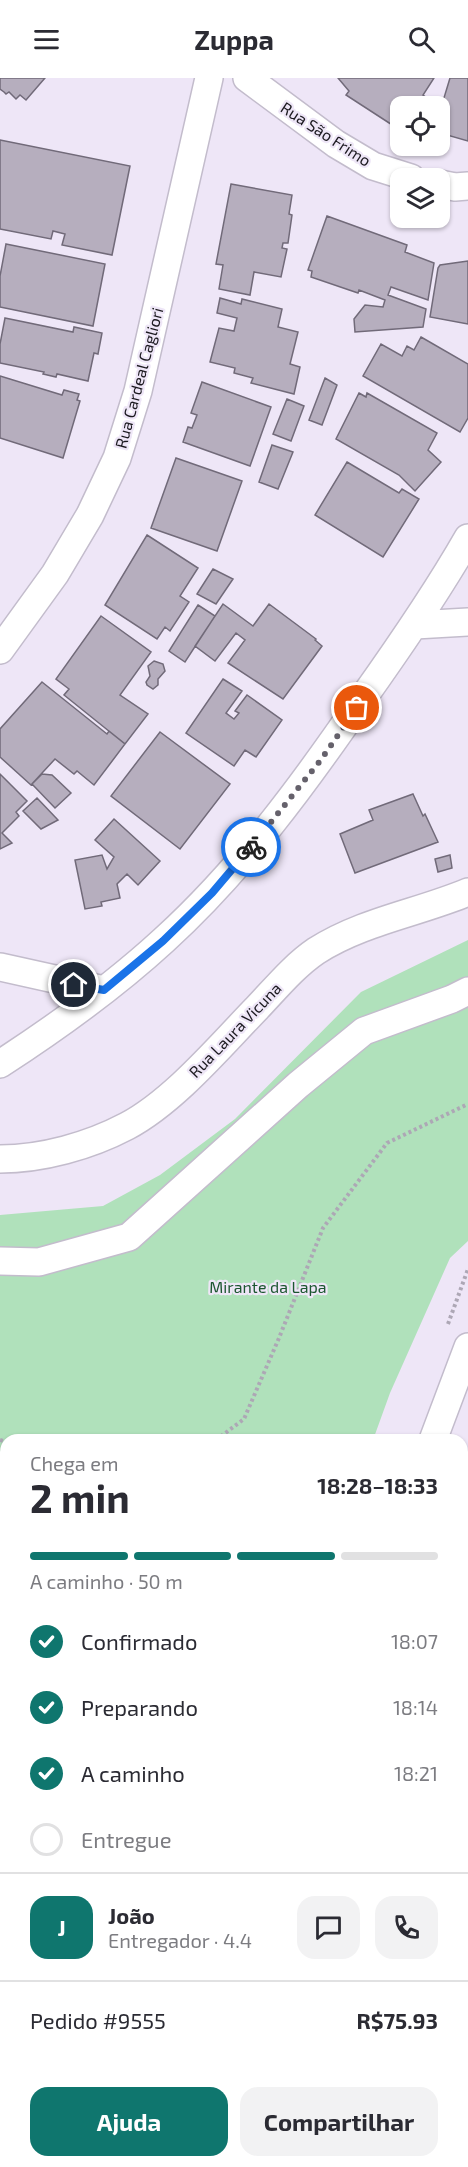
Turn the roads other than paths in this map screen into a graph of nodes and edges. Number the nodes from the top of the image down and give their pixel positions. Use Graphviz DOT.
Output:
graph roads {
  1 [pos="209,78"];
  2 [pos="247,78"];
  3 [pos="390,171"];
  4 [pos="450,186"];
  5 [pos="468,186"];
  6 [pos="468,538"];
  7 [pos="468,622"];
  8 [pos="415,625"];
  9 [pos="0,650"];
  10 [pos="468,892"];
  11 [pos="0,967"];
  12 [pos="104,990"];
  13 [pos="468,991"];
  14 [pos="0,1064"];
  15 [pos="0,1159"];
  16 [pos="0,1261"];
  17 [pos="468,1347"];
  18 [pos="435,1434"];
  1 -- 9 [label="street, Rua Cardeal Cagliori"];
  2 -- 3 [label="street, Rua São Frimo"];
  4 -- 5 [label="street"];
  6 -- 8 [label="street"];
  7 -- 8 [label="street"];
  8 -- 12 [label="street"];
  10 -- 15 [label="street, Rua Laura Vicuna"];
  11 -- 12 [label="street"];
  12 -- 14 [label="street"];
  13 -- 16 [label="street"];
  17 -- 18 [label="street"];
}
